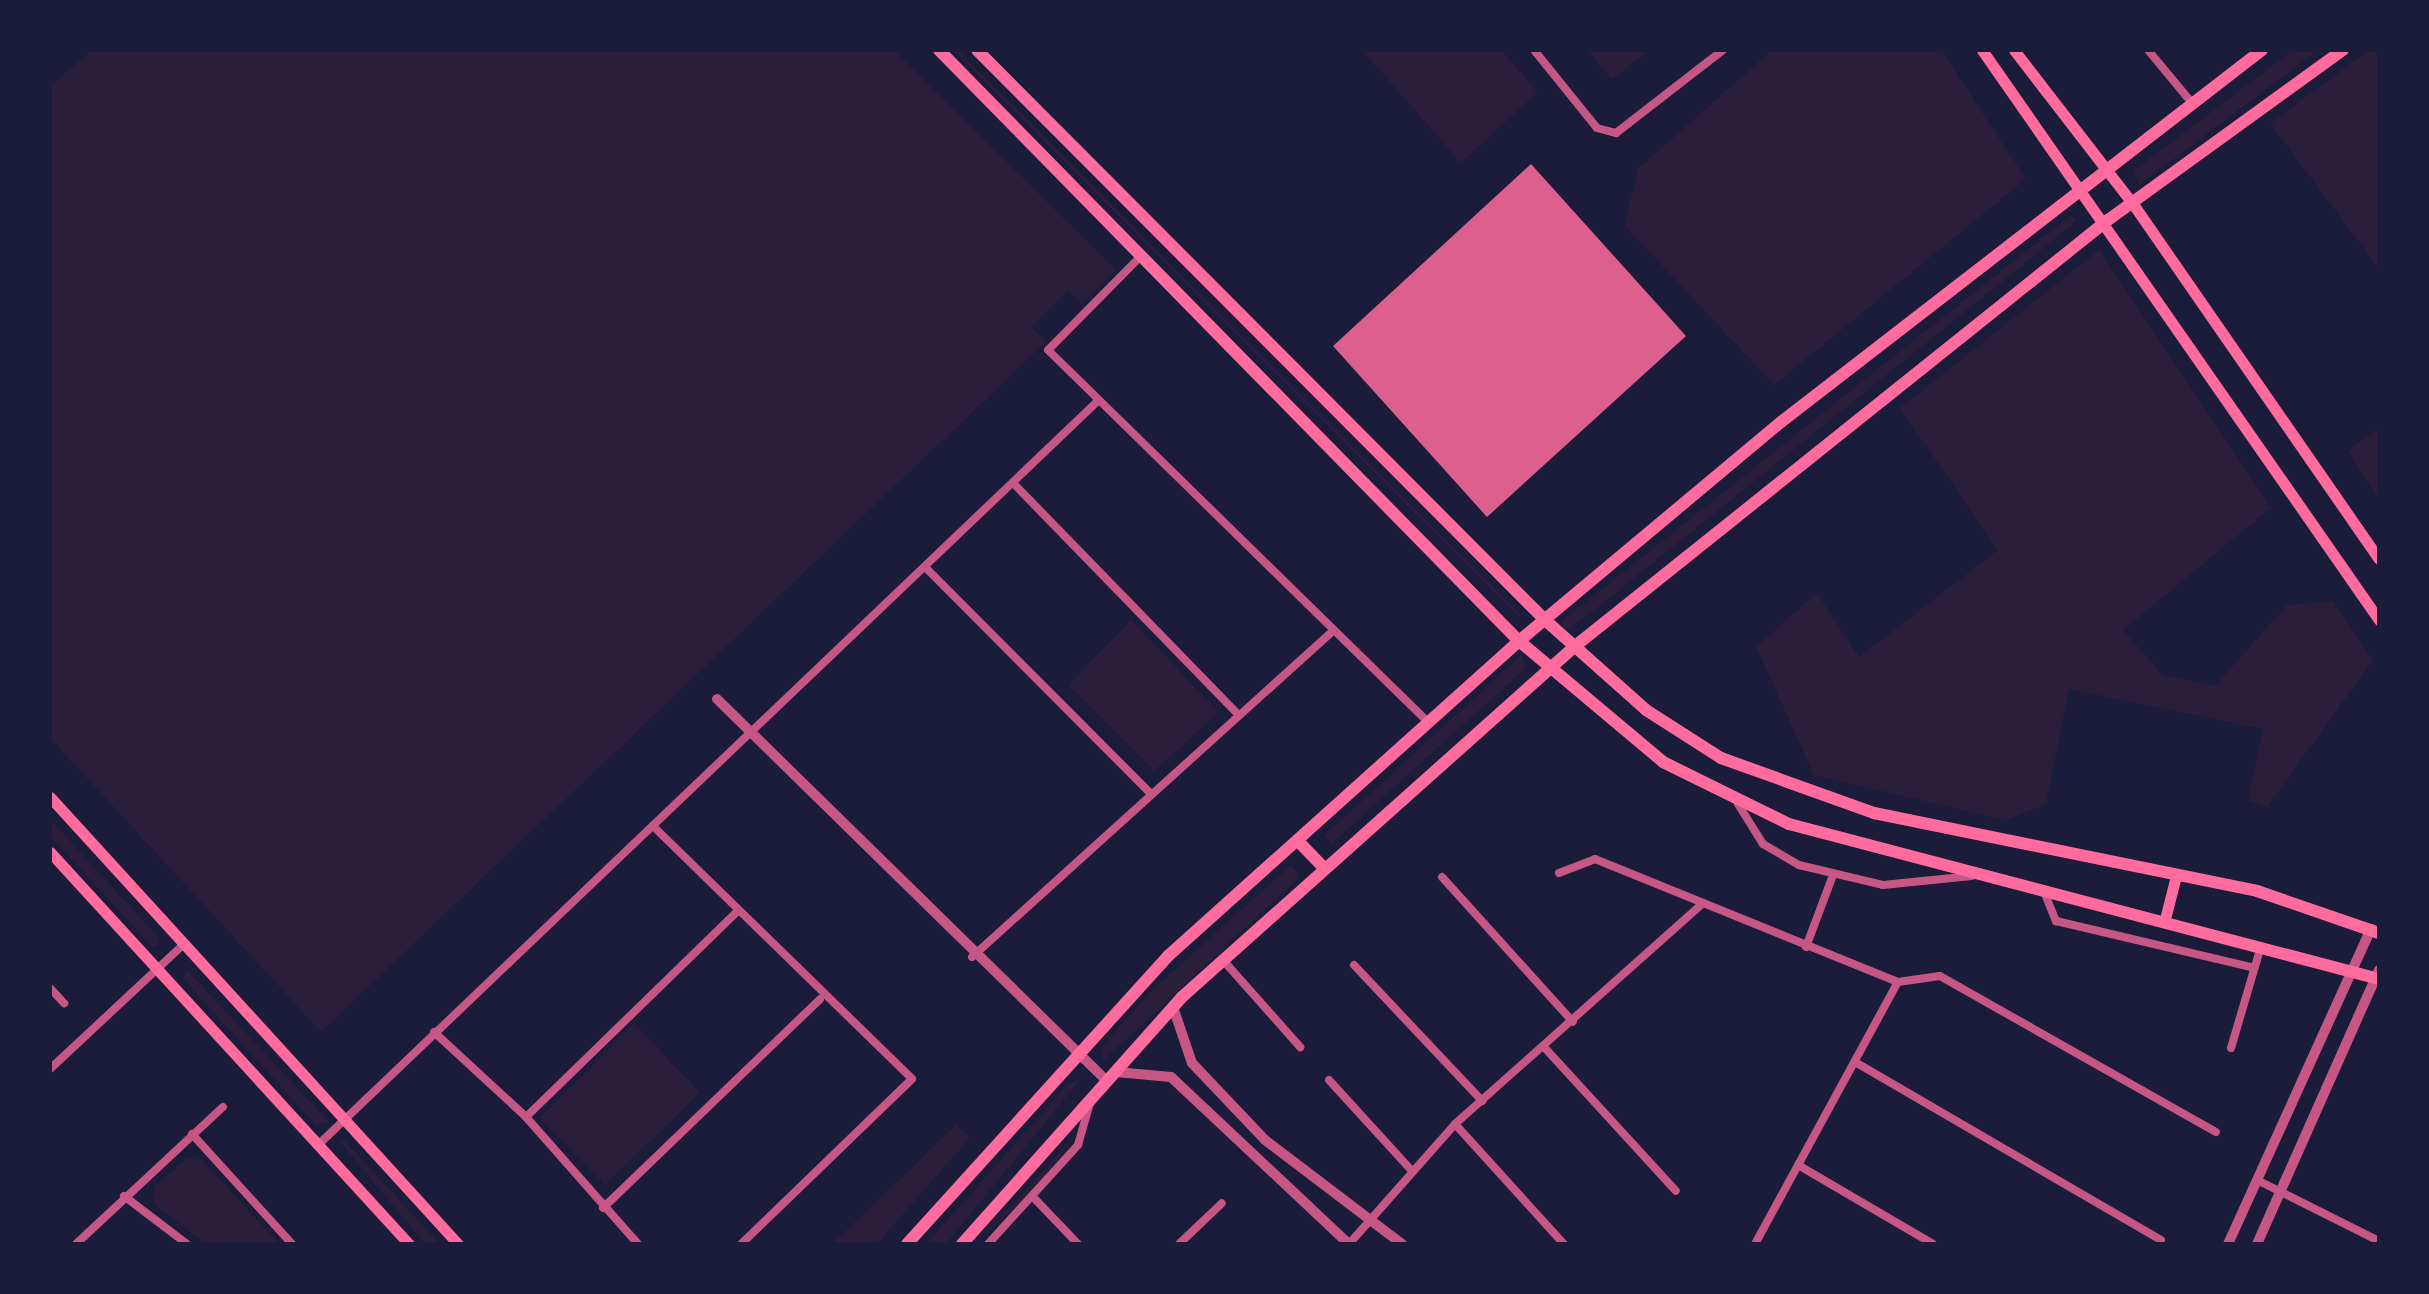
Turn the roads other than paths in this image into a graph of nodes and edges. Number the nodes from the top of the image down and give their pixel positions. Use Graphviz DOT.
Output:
graph roads {
  1 [pos="939,50"];
  2 [pos="976,50"];
  3 [pos="1534,50"];
  4 [pos="1723,50"];
  5 [pos="1982,50"];
  6 [pos="2014,50"];
  7 [pos="2148,50"];
  8 [pos="2262,50"];
  9 [pos="2342,50"];
  10 [pos="2192,103"];
  11 [pos="2102,172"];
  12 [pos="2080,188"];
  13 [pos="2134,204"];
  14 [pos="2108,220"];
  15 [pos="1142,255"];
  16 [pos="1100,400"];
  17 [pos="1016,486"];
  18 [pos="2379,559"];
  19 [pos="927,569"];
  20 [pos="1544,619"];
  21 [pos="2379,620"];
  22 [pos="1333,631"];
  23 [pos="1519,641"];
  24 [pos="1574,647"];
  25 [pos="1549,669"];
  26 [pos="717,699"];
  27 [pos="1238,714"];
  28 [pos="1429,723"];
  29 [pos="753,734"];
  30 [pos="1150,793"];
  31 [pos="50,796"];
  32 [pos="1738,804"];
  33 [pos="655,828"];
  34 [pos="1298,841"];
  35 [pos="50,852"];
  36 [pos="1324,868"];
  37 [pos="1559,873"];
  38 [pos="1833,875"];
  39 [pos="1982,875"];
  40 [pos="2176,876"];
  41 [pos="1442,877"];
  42 [pos="2044,889"];
  43 [pos="1701,905"];
  44 [pos="736,913"];
  45 [pos="2164,919"];
  46 [pos="2375,931"];
  47 [pos="2262,942"];
  48 [pos="184,944"];
  49 [pos="1806,947"];
  50 [pos="972,957"];
  51 [pos="1222,959"];
  52 [pos="1354,964"];
  53 [pos="2255,968"];
  54 [pos="158,970"];
  55 [pos="2353,970"];
  56 [pos="2378,976"];
  57 [pos="1898,982"];
  58 [pos="50,988"];
  59 [pos="820,999"];
  60 [pos="64,1003"];
  61 [pos="1173,1007"];
  62 [pos="1573,1022"];
  63 [pos="434,1032"];
  64 [pos="1300,1046"];
  65 [pos="1544,1046"];
  66 [pos="2231,1048"];
  67 [pos="1079,1053"];
  68 [pos="1855,1062"];
  69 [pos="50,1070"];
  70 [pos="1112,1077"];
  71 [pos="1329,1080"];
  72 [pos="1482,1100"];
  73 [pos="1090,1104"];
  74 [pos="222,1106"];
  75 [pos="526,1116"];
  76 [pos="344,1120"];
  77 [pos="1455,1124"];
  78 [pos="2216,1132"];
  79 [pos="192,1134"];
  80 [pos="318,1145"];
  81 [pos="1798,1166"];
  82 [pos="1412,1171"];
  83 [pos="2256,1180"];
  84 [pos="1676,1191"];
  85 [pos="2280,1192"];
  86 [pos="124,1196"];
  87 [pos="1034,1198"];
  88 [pos="1222,1203"];
  89 [pos="604,1208"];
  90 [pos="1365,1222"];
  91 [pos="2160,1240"];
  92 [pos="2379,1241"];
  93 [pos="76,1244"];
  94 [pos="187,1244"];
  95 [pos="292,1244"];
  96 [pos="409,1244"];
  97 [pos="458,1244"];
  98 [pos="638,1244"];
  99 [pos="742,1244"];
  100 [pos="906,1244"];
  101 [pos="962,1244"];
  102 [pos="988,1244"];
  103 [pos="1078,1244"];
  104 [pos="1179,1244"];
  105 [pos="1349,1244"];
  106 [pos="1402,1244"];
  107 [pos="1564,1244"];
  108 [pos="1755,1244"];
  109 [pos="1933,1244"];
  110 [pos="2228,1244"];
  111 [pos="2256,1244"];
  1 -- 15 [label="main road"];
  2 -- 20 [label="main road"];
  3 -- 4 [label="street"];
  5 -- 12 [label="main road"];
  6 -- 11 [label="main road"];
  7 -- 10 [label="street"];
  8 -- 10 [label="main road"];
  9 -- 13 [label="main road"];
  10 -- 11 [label="main road"];
  11 -- 12 [label="main road"];
  11 -- 13 [label="main road"];
  12 -- 14 [label="main road"];
  12 -- 20 [label="main road"];
  13 -- 14 [label="main road"];
  13 -- 18 [label="main road"];
  14 -- 21 [label="main road"];
  14 -- 24 [label="main road"];
  15 -- 16 [label="street"];
  15 -- 23 [label="main road"];
  16 -- 17 [label="street"];
  16 -- 22 [label="street"];
  17 -- 19 [label="street"];
  17 -- 27 [label="street"];
  19 -- 29 [label="street"];
  19 -- 30 [label="street"];
  20 -- 23 [label="main road"];
  20 -- 24 [label="main road"];
  22 -- 27 [label="street"];
  22 -- 28 [label="street"];
  23 -- 25 [label="main road"];
  23 -- 28 [label="main road"];
  24 -- 25 [label="main road"];
  24 -- 40 [label="main road"];
  25 -- 32 [label="main road"];
  25 -- 36 [label="main road"];
  26 -- 29 [label="street"];
  27 -- 30 [label="street"];
  28 -- 34 [label="main road"];
  29 -- 33 [label="street"];
  29 -- 50 [label="street"];
  30 -- 50 [label="street"];
  31 -- 48 [label="main road"];
  32 -- 38 [label="street"];
  32 -- 39 [label="main road"];
  33 -- 44 [label="street"];
  33 -- 63 [label="street"];
  34 -- 36 [label="main road"];
  34 -- 67 [label="main road"];
  35 -- 54 [label="main road"];
  36 -- 51 [label="main road"];
  37 -- 43 [label="street"];
  38 -- 39 [label="street"];
  38 -- 49 [label="street"];
  39 -- 42 [label="main road"];
  40 -- 45 [label="main road"];
  40 -- 46 [label="main road"];
  41 -- 62 [label="street"];
  42 -- 45 [label="main road"];
  42 -- 53 [label="street"];
  43 -- 49 [label="street"];
  43 -- 62 [label="street"];
  44 -- 59 [label="street"];
  44 -- 75 [label="street"];
  45 -- 47 [label="main road"];
  46 -- 55 [label="street"];
  47 -- 53 [label="street"];
  47 -- 55 [label="main road"];
  48 -- 54 [label="street"];
  48 -- 76 [label="main road"];
  49 -- 57 [label="street"];
  50 -- 67 [label="street"];
  51 -- 61 [label="main road"];
  51 -- 64 [label="street"];
  52 -- 72 [label="street"];
  53 -- 66 [label="street"];
  54 -- 69 [label="street"];
  54 -- 80 [label="main road"];
  55 -- 56 [label="main road"];
  55 -- 83 [label="street"];
  56 -- 85 [label="street"];
  57 -- 68 [label="street"];
  57 -- 78 [label="street"];
  58 -- 60 [label="street"];
  59 -- 89 [label="street"];
  59 -- 99 [label="street"];
  61 -- 70 [label="main road"];
  61 -- 90 [label="street"];
  62 -- 65 [label="street"];
  63 -- 75 [label="street"];
  63 -- 76 [label="street"];
  65 -- 72 [label="street"];
  65 -- 84 [label="street"];
  67 -- 70 [label="street"];
  67 -- 100 [label="main road"];
  68 -- 81 [label="street"];
  68 -- 91 [label="street"];
  70 -- 73 [label="main road"];
  70 -- 105 [label="street"];
  71 -- 82 [label="street"];
  72 -- 77 [label="street"];
  73 -- 87 [label="street"];
  73 -- 101 [label="main road"];
  74 -- 79 [label="street"];
  75 -- 89 [label="street"];
  76 -- 80 [label="street"];
  76 -- 97 [label="main road"];
  77 -- 82 [label="street"];
  77 -- 107 [label="street"];
  79 -- 86 [label="street"];
  79 -- 95 [label="street"];
  80 -- 96 [label="main road"];
  81 -- 108 [label="street"];
  81 -- 109 [label="street"];
  82 -- 90 [label="street"];
  83 -- 85 [label="street"];
  83 -- 110 [label="street"];
  85 -- 92 [label="street"];
  85 -- 111 [label="street"];
  86 -- 93 [label="street"];
  86 -- 94 [label="street"];
  87 -- 102 [label="street"];
  87 -- 103 [label="street"];
  88 -- 104 [label="street"];
  89 -- 98 [label="street"];
  90 -- 105 [label="street"];
  90 -- 106 [label="street"];
}
